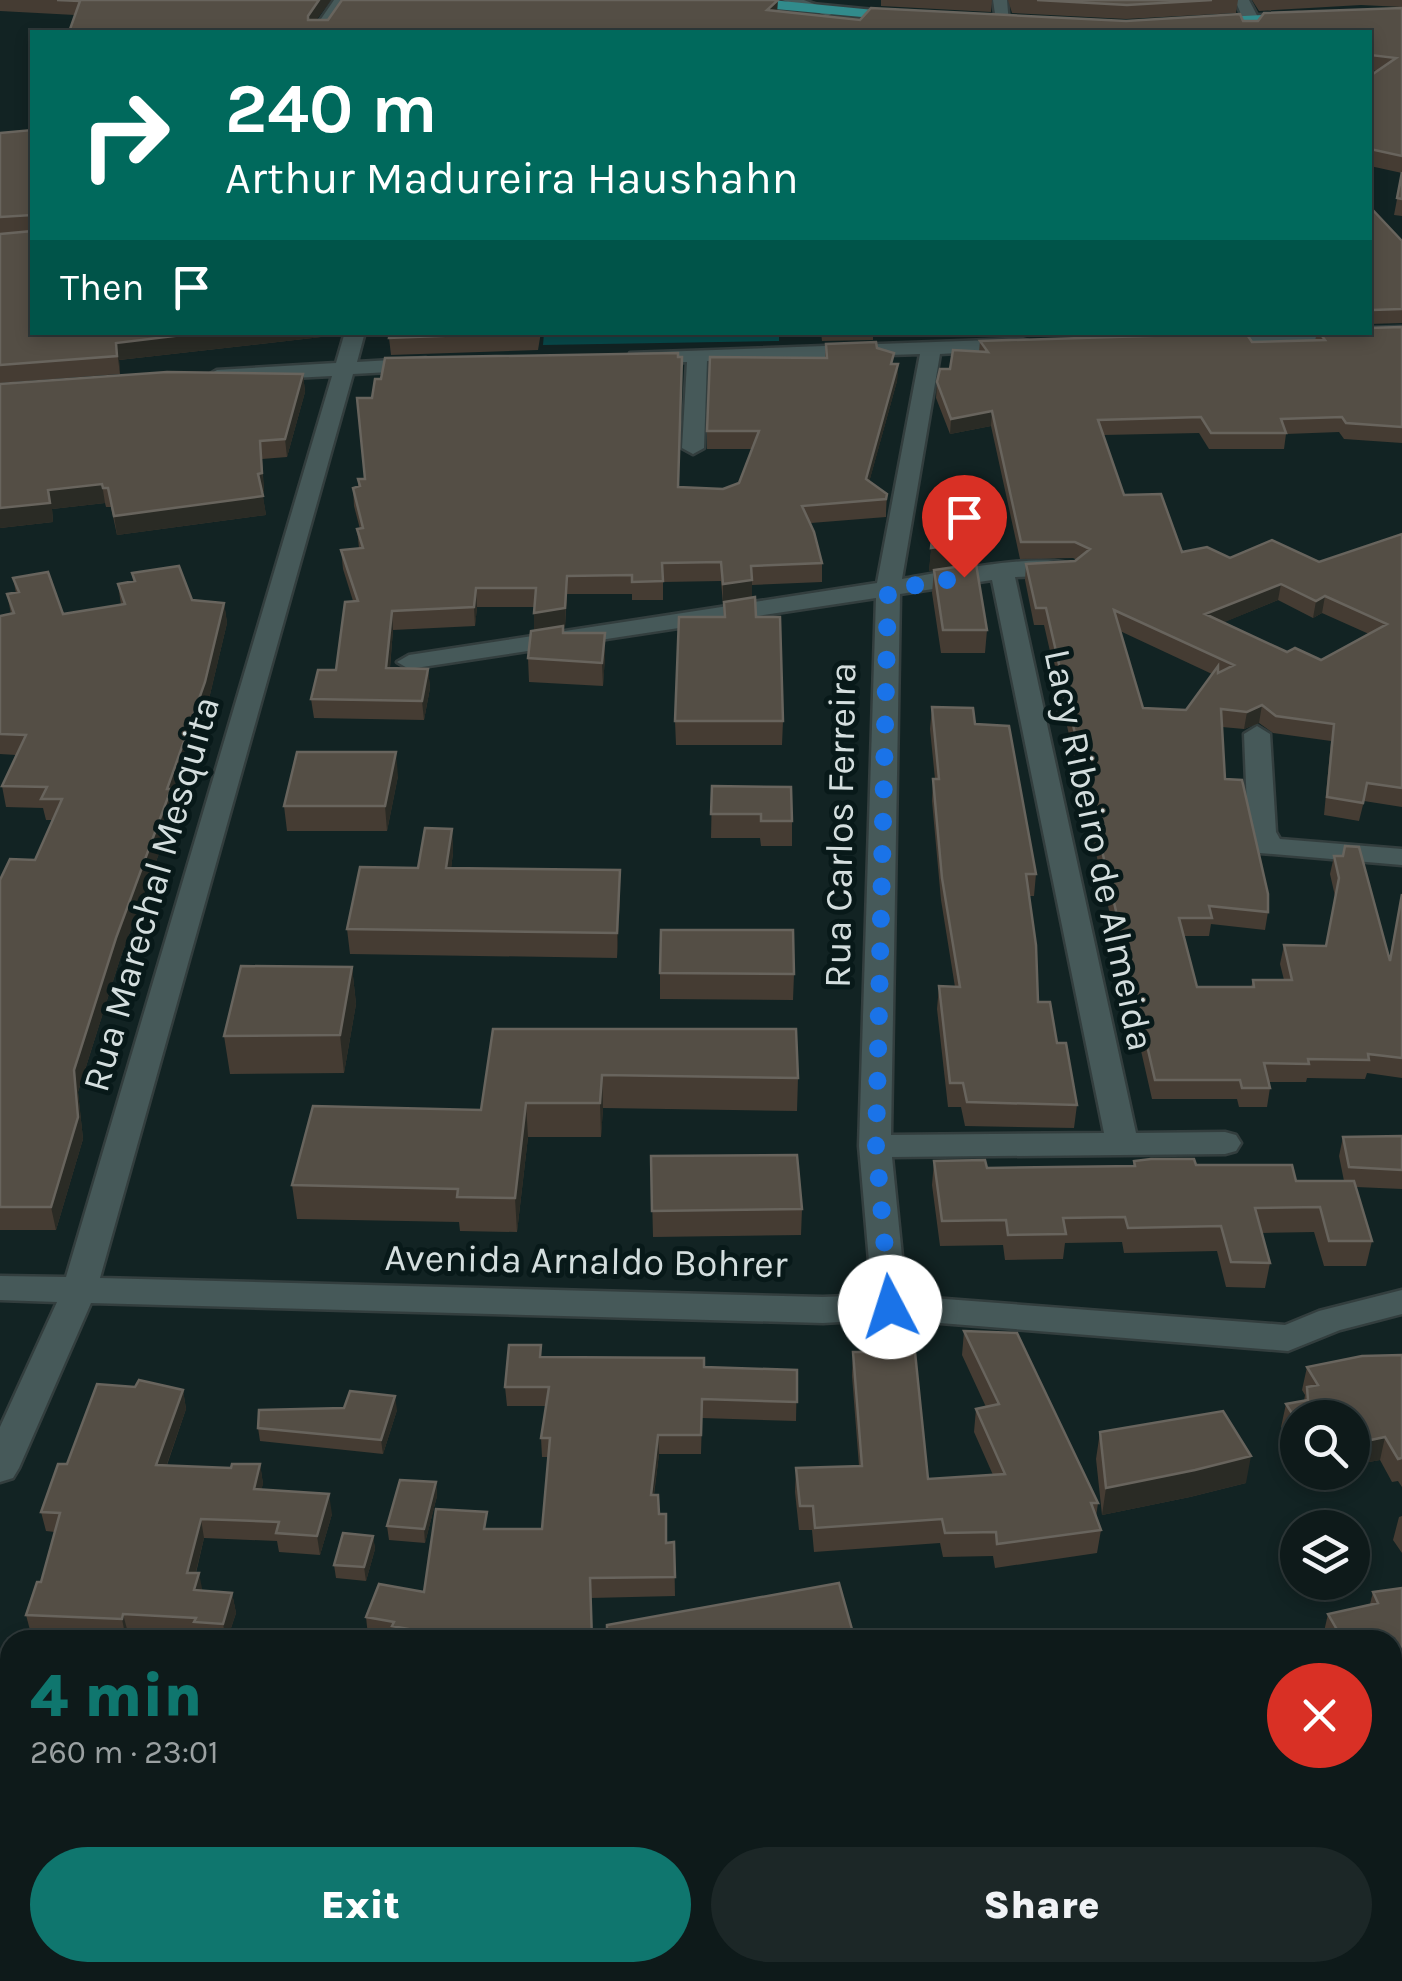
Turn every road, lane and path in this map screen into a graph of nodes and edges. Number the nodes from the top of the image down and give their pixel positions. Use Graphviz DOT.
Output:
graph roads {
  1 [pos="341,0"];
  2 [pos="726,0"];
  3 [pos="789,0"];
  4 [pos="1000,0"];
  5 [pos="1242,0"];
  6 [pos="828,12"];
  7 [pos="914,17"];
  8 [pos="1317,19"];
  9 [pos="986,20"];
  10 [pos="1004,21"];
  11 [pos="1023,22"];
  12 [pos="1187,27"];
  13 [pos="1251,27"];
  14 [pos="320,30"];
  15 [pos="1402,332"];
  16 [pos="1372,333"];
  17 [pos="354,335"];
  18 [pos="1274,335"];
  19 [pos="1198,339"];
  20 [pos="1046,344"];
  21 [pos="931,348"];
  22 [pos="697,356"];
  23 [pos="606,358"];
  24 [pos="439,363"];
  25 [pos="345,366"];
  26 [pos="192,378"];
  27 [pos="692,448"];
  28 [pos="1072,567"];
  29 [pos="1002,571"];
  30 [pos="888,590"];
  31 [pos="409,662"];
  32 [pos="1257,734"];
  33 [pos="1402,857"];
  34 [pos="1225,1143"];
  35 [pos="1122,1144"];
  36 [pos="876,1146"];
  37 [pos="0,1288"];
  38 [pos="79,1290"];
  39 [pos="1402,1302"];
  40 [pos="890,1307"];
  41 [pos="0,1468"];
  1 -- 14 [label="street"];
  2 -- 6 [label="main road"];
  3 -- 6 [label="street"];
  4 -- 10 [label="street"];
  5 -- 13 [label="street"];
  6 -- 7 [label="main road"];
  8 -- 13 [label="main road"];
  9 -- 10 [label="main road"];
  10 -- 11 [label="main road"];
  12 -- 13 [label="main road"];
  15 -- 16 [label="street"];
  17 -- 25 [label="street, Rua Marechal Mesquita"];
  18 -- 19 [label="street"];
  20 -- 21 [label="street"];
  21 -- 22 [label="street"];
  21 -- 30 [label="street, Rua Carlos Ferreira"];
  22 -- 23 [label="street"];
  22 -- 27 [label="street"];
  24 -- 25 [label="street"];
  25 -- 26 [label="street"];
  25 -- 38 [label="street, Rua Marechal Mesquita"];
  28 -- 29 [label="street"];
  29 -- 30 [label="street"];
  29 -- 35 [label="street, Lacy Ribeiro de Almeida"];
  30 -- 31 [label="street"];
  30 -- 36 [label="street, Rua Carlos Ferreira"];
  32 -- 33 [label="street"];
  34 -- 35 [label="street"];
  35 -- 36 [label="street"];
  36 -- 40 [label="street, Rua Carlos Ferreira"];
  37 -- 38 [label="street, Avenida Arnaldo Bohrer"];
  38 -- 40 [label="street, Avenida Arnaldo Bohrer"];
  38 -- 41 [label="street, Rua Marechal Mesquita"];
  39 -- 40 [label="street, Avenida Arnaldo Bohrer"];
}
